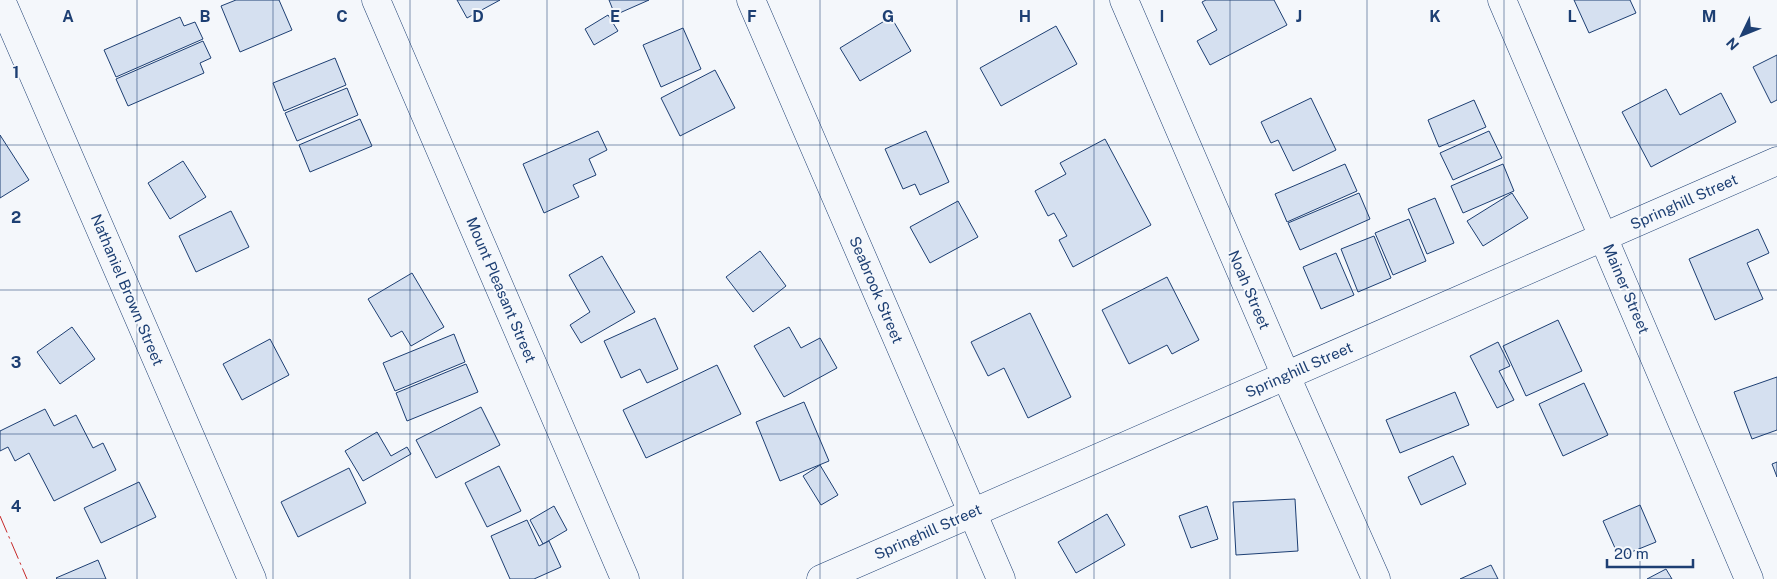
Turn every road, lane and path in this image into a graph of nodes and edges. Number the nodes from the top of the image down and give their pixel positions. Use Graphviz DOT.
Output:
graph roads {
  1 [pos="1,0"];
  2 [pos="376,0"];
  3 [pos="751,0"];
  4 [pos="1124,0"];
  5 [pos="1502,0"];
  6 [pos="1777,161"];
  7 [pos="1604,237"];
  8 [pos="1286,376"];
  9 [pos="973,513"];
  10 [pos="252,579"];
  11 [pos="625,579"];
  12 [pos="821,579"];
  13 [pos="1001,579"];
  14 [pos="1376,579"];
  15 [pos="1749,579"];
  1 -- 10 [label="street, Nathaniel Brown Street"];
  2 -- 11 [label="street, Mount Pleasant Street"];
  3 -- 9 [label="street, Seabrook Street"];
  4 -- 8 [label="street, Noah Street"];
  5 -- 7 [label="street, Mainer Street"];
  6 -- 7 [label="street, Springhill Street"];
  7 -- 8 [label="street, Springhill Street"];
  7 -- 15 [label="street, Mainer Street"];
  8 -- 9 [label="street, Springhill Street"];
  8 -- 14 [label="street, Noah Street"];
  9 -- 12 [label="street, Springhill Street"];
  9 -- 13 [label="street, Seabrook Street"];
}
